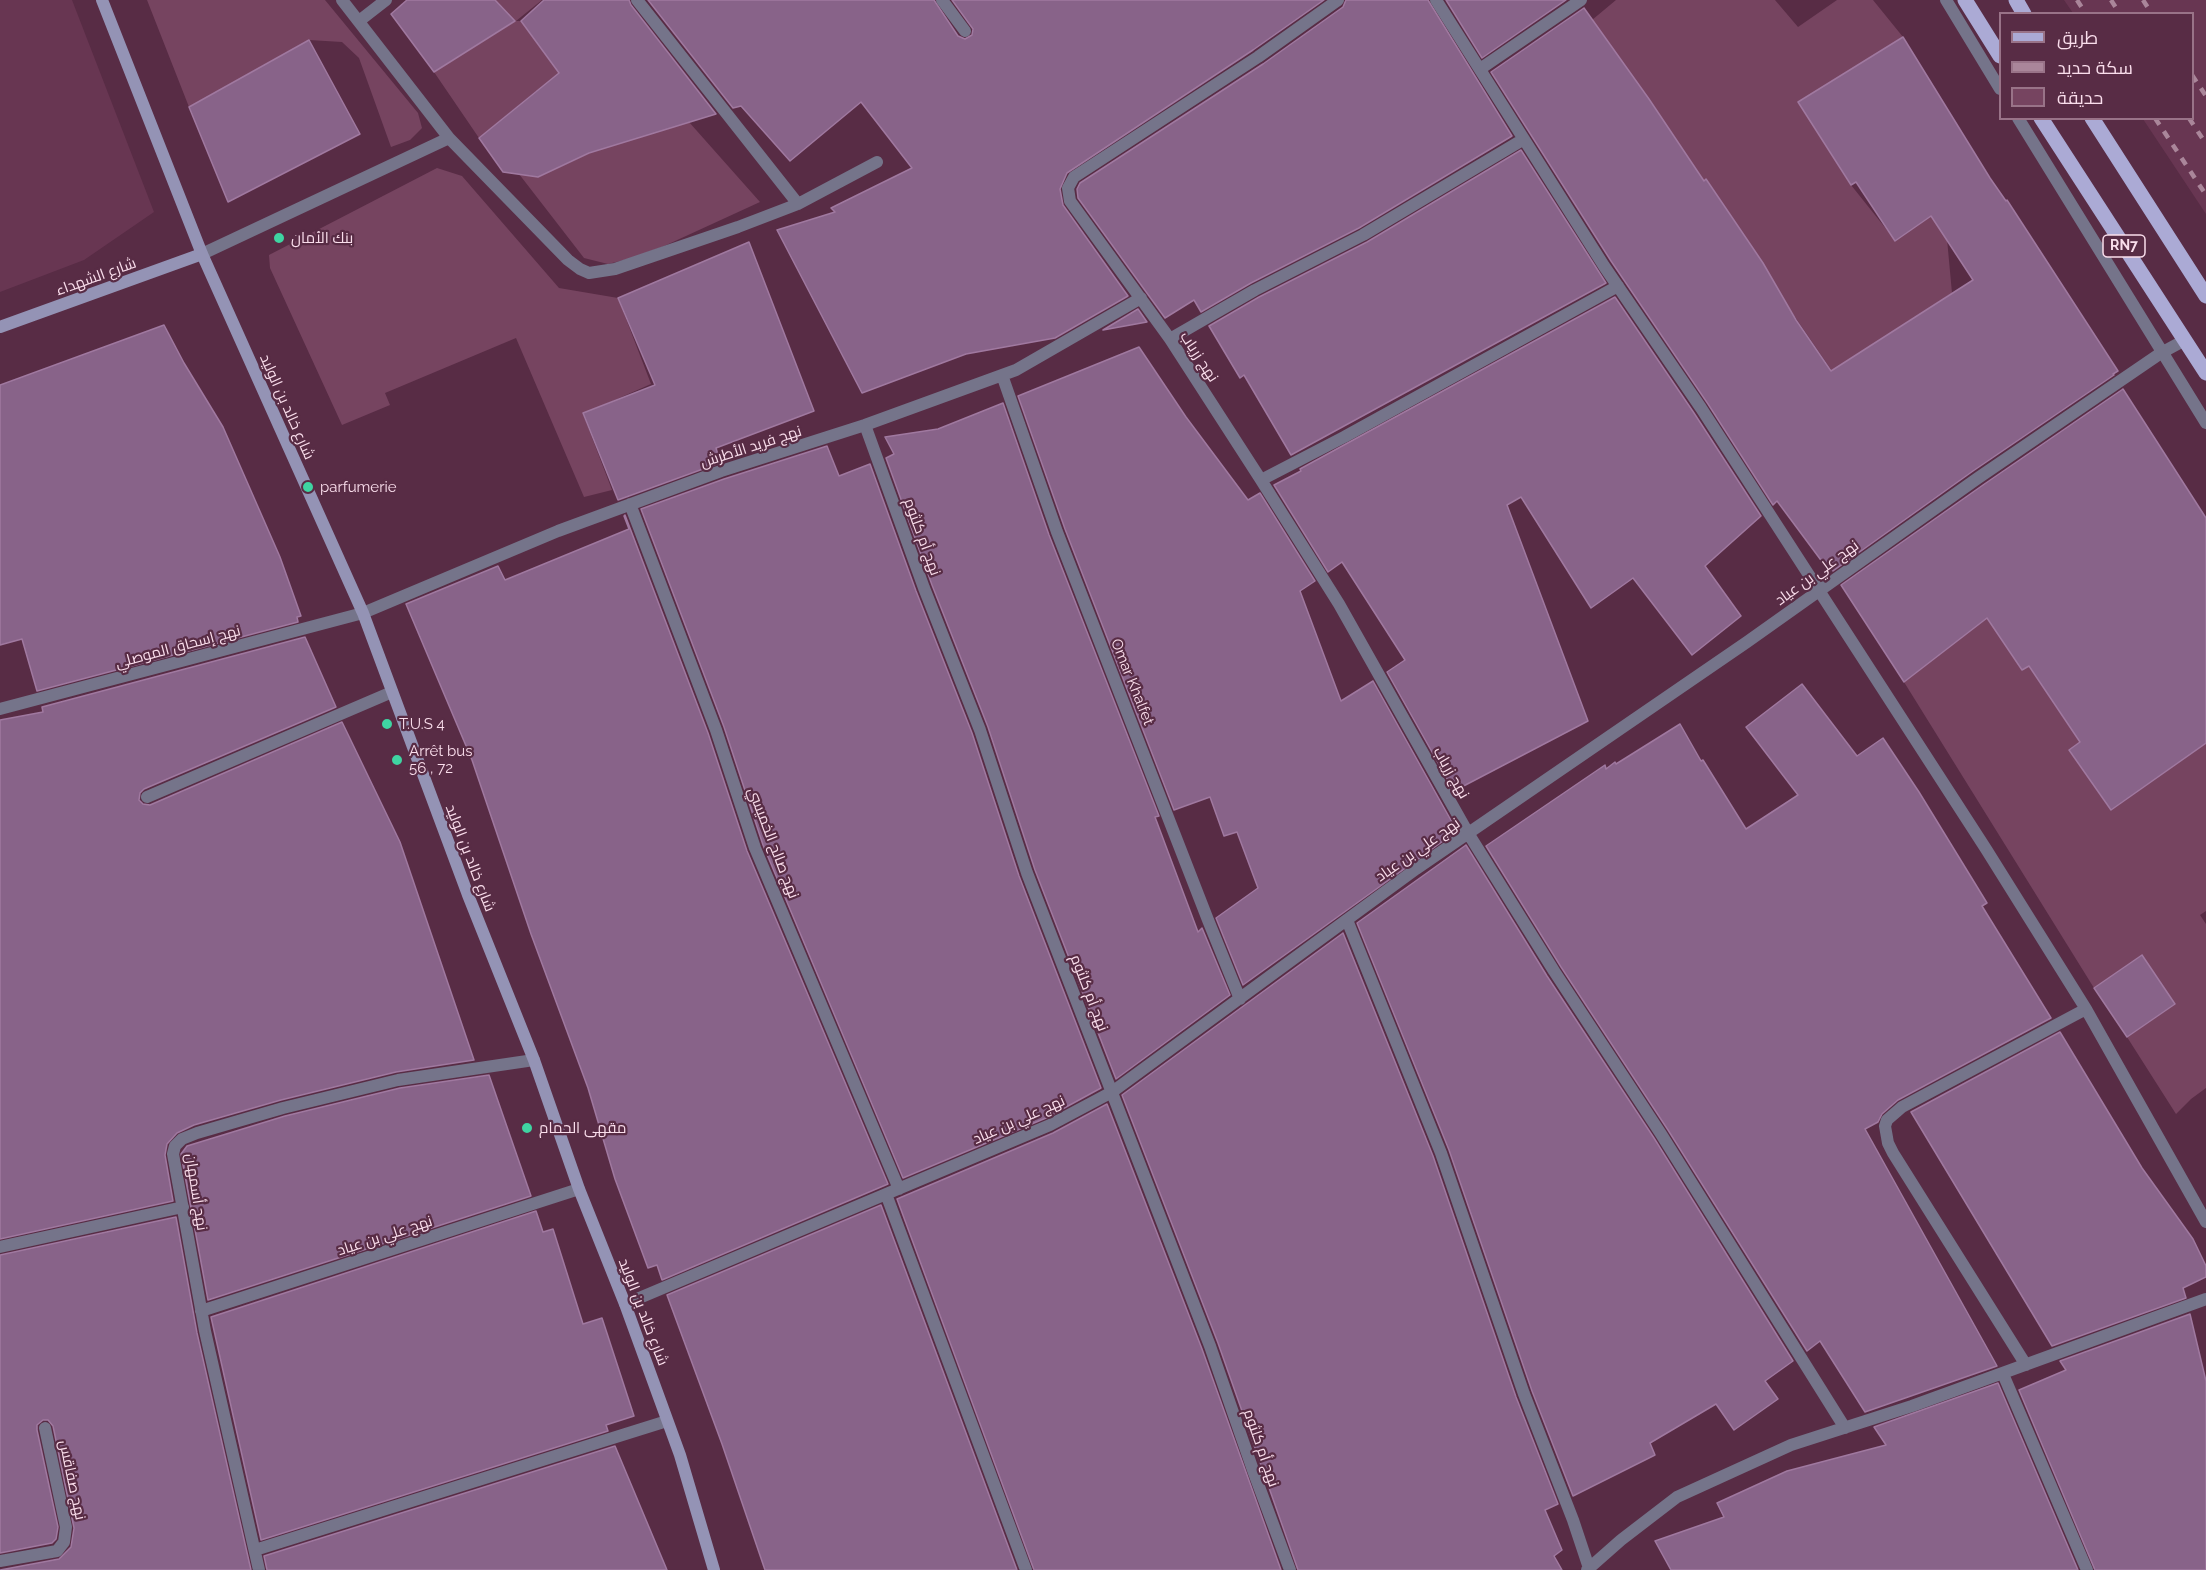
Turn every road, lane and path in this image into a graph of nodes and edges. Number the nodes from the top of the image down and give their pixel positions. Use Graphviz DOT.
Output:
graph roads {
  1 [pos="102,0"];
  2 [pos="342,0"];
  3 [pos="386,0"];
  4 [pos="637,0"];
  5 [pos="942,0"];
  6 [pos="1338,0"];
  7 [pos="1436,0"];
  8 [pos="1581,0"];
  9 [pos="1946,0"];
  10 [pos="1965,0"];
  11 [pos="359,21"];
  12 [pos="965,31"];
  13 [pos="1999,53"];
  14 [pos="1480,69"];
  15 [pos="1999,86"];
  16 [pos="2019,120"];
  17 [pos="2042,120"];
  18 [pos="2093,120"];
  19 [pos="449,138"];
  20 [pos="1524,139"];
  21 [pos="877,162"];
  22 [pos="798,204"];
  23 [pos="202,254"];
  24 [pos="1618,286"];
  25 [pos="2206,296"];
  26 [pos="1141,298"];
  27 [pos="0,327"];
  28 [pos="1170,339"];
  29 [pos="2185,340"];
  30 [pos="2161,353"];
  31 [pos="2206,373"];
  32 [pos="1002,375"];
  33 [pos="2206,423"];
  34 [pos="866,425"];
  35 [pos="1261,480"];
  36 [pos="630,504"];
  37 [pos="1820,590"];
  38 [pos="363,613"];
  39 [pos="392,692"];
  40 [pos="0,709"];
  41 [pos="147,797"];
  42 [pos="1468,833"];
  43 [pos="1347,920"];
  44 [pos="1240,999"];
  45 [pos="2086,1009"];
  46 [pos="534,1060"];
  47 [pos="1112,1092"];
  48 [pos="579,1189"];
  49 [pos="899,1189"];
  50 [pos="886,1194"];
  51 [pos="183,1207"];
  52 [pos="2206,1222"];
  53 [pos="0,1247"];
  54 [pos="2206,1299"];
  55 [pos="626,1304"];
  56 [pos="201,1311"];
  57 [pos="2026,1365"];
  58 [pos="2003,1374"];
  59 [pos="667,1421"];
  60 [pos="45,1428"];
  61 [pos="1845,1428"];
  62 [pos="255,1551"];
  63 [pos="0,1561"];
  64 [pos="1588,1569"];
  65 [pos="259,1570"];
  66 [pos="714,1570"];
  67 [pos="1026,1570"];
  68 [pos="1290,1570"];
  69 [pos="2087,1570"];
  1 -- 23 [label="street, شارع خالد بن الوليد"];
  2 -- 11 [label="street"];
  3 -- 11 [label="street"];
  4 -- 22 [label="street"];
  5 -- 12 [label="street"];
  6 -- 26 [label="street, نهج زرياب"];
  7 -- 14 [label="street"];
  8 -- 14 [label="street"];
  9 -- 15 [label="street"];
  10 -- 13 [label="main road"];
  11 -- 19 [label="street"];
  14 -- 20 [label="street"];
  16 -- 30 [label="street"];
  17 -- 29 [label="main road, RN7"];
  18 -- 25 [label="main road, RN7"];
  19 -- 22 [label="street"];
  19 -- 23 [label="street"];
  20 -- 24 [label="street"];
  20 -- 28 [label="street"];
  21 -- 22 [label="street"];
  23 -- 27 [label="street, شارع الشهداء"];
  23 -- 38 [label="street, شارع خالد بن الوليد"];
  24 -- 35 [label="street"];
  24 -- 37 [label="street"];
  26 -- 28 [label="street, نهج زرياب"];
  26 -- 32 [label="street, نهج فريد الأطرش"];
  28 -- 35 [label="street, نهج زرياب"];
  29 -- 30 [label="street, نهج علي بن عياد"];
  29 -- 31 [label="main road, RN7"];
  30 -- 33 [label="street"];
  30 -- 37 [label="street, نهج علي بن عياد"];
  32 -- 34 [label="street, نهج فريد الأطرش"];
  32 -- 44 [label="street, Omar Khalfet"];
  34 -- 36 [label="street, نهج فريد الأطرش"];
  34 -- 47 [label="street, نهج أم كلثوم"];
  35 -- 42 [label="street, نهج زرياب"];
  36 -- 38 [label="street, نهج فريد الأطرش"];
  36 -- 49 [label="street, نهج صالح الخميسي"];
  37 -- 42 [label="street, نهج علي بن عياد"];
  37 -- 45 [label="street"];
  38 -- 39 [label="street, شارع خالد بن الوليد"];
  38 -- 40 [label="street, نهج إسحاق الموصلي"];
  39 -- 41 [label="street"];
  39 -- 46 [label="street, شارع خالد بن الوليد"];
  42 -- 43 [label="street, نهج علي بن عياد"];
  42 -- 61 [label="street, نهج زرياب"];
  43 -- 44 [label="street, نهج علي بن عياد"];
  43 -- 64 [label="street"];
  44 -- 47 [label="street, نهج علي بن عياد"];
  45 -- 52 [label="street"];
  45 -- 57 [label="street"];
  46 -- 48 [label="street, شارع خالد بن الوليد"];
  46 -- 51 [label="street, نهج أسمهان"];
  47 -- 49 [label="street, نهج علي بن عياد"];
  47 -- 68 [label="street, نهج أم كلثوم"];
  48 -- 55 [label="street, شارع خالد بن الوليد"];
  48 -- 56 [label="street, نهج علي بن عياد"];
  49 -- 50 [label="street, نهج علي بن عياد"];
  50 -- 55 [label="street, نهج علي بن عياد"];
  50 -- 67 [label="street"];
  51 -- 53 [label="street"];
  51 -- 56 [label="street, نهج أسمهان"];
  54 -- 57 [label="street"];
  55 -- 59 [label="street, شارع خالد بن الوليد"];
  56 -- 62 [label="street, نهج أسمهان"];
  57 -- 58 [label="street"];
  58 -- 61 [label="street"];
  58 -- 69 [label="street"];
  59 -- 62 [label="street"];
  59 -- 66 [label="street, شارع خالد بن الوليد"];
  60 -- 63 [label="street, نهج صفاقس"];
  61 -- 64 [label="street"];
  62 -- 65 [label="street, نهج أسمهان"];
}
